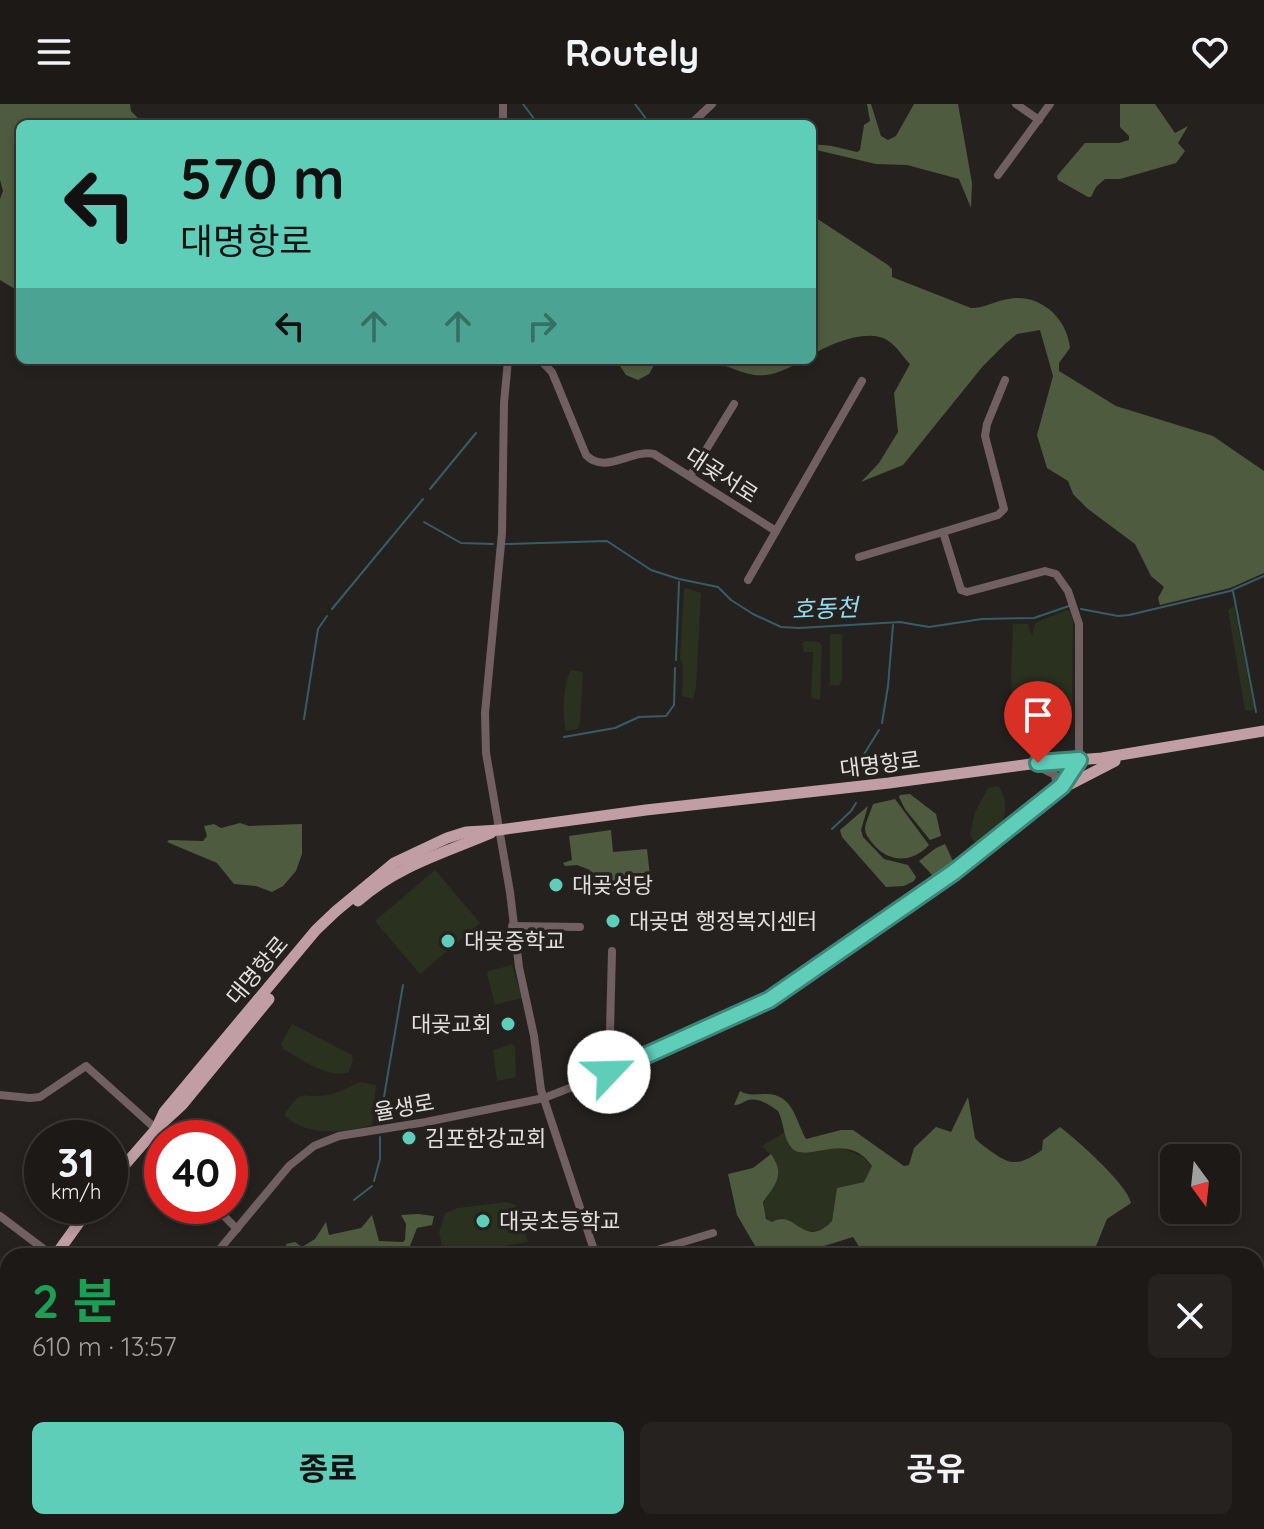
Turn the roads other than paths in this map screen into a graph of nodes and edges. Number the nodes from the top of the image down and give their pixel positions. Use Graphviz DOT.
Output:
graph roads {
  1 [pos="712,104"];
  2 [pos="1016,104"];
  3 [pos="1050,104"];
  4 [pos="695,120"];
  5 [pos="1039,120"];
  6 [pos="998,175"];
  7 [pos="508,364"];
  8 [pos="544,364"];
  9 [pos="1005,380"];
  10 [pos="862,381"];
  11 [pos="734,404"];
  12 [pos="690,476"];
  13 [pos="776,531"];
  14 [pos="943,532"];
  15 [pos="859,557"];
  16 [pos="748,580"];
  17 [pos="1264,731"];
  18 [pos="1128,755"];
  19 [pos="1079,760"];
  20 [pos="1033,764"];
  21 [pos="1055,792"];
  22 [pos="499,830"];
  23 [pos="512,926"];
  24 [pos="580,927"];
  25 [pos="612,951"];
  26 [pos="609,1072"];
  27 [pos="0,1095"];
  28 [pos="544,1098"];
  29 [pos="146,1120"];
  30 [pos="160,1120"];
  31 [pos="144,1143"];
  32 [pos="128,1161"];
  33 [pos="0,1216"];
  34 [pos="78,1224"];
  35 [pos="232,1224"];
  36 [pos="237,1229"];
  37 [pos="713,1233"];
  38 [pos="43,1248"];
  39 [pos="60,1248"];
  40 [pos="221,1248"];
  41 [pos="593,1248"];
  42 [pos="663,1248"];
  1 -- 4 [label="street"];
  2 -- 5 [label="street"];
  3 -- 5 [label="street"];
  5 -- 6 [label="street"];
  7 -- 22 [label="street"];
  8 -- 12 [label="street, 대곶서로"];
  9 -- 14 [label="street"];
  10 -- 13 [label="street"];
  11 -- 12 [label="street"];
  12 -- 13 [label="street, 대곶서로"];
  13 -- 16 [label="street"];
  14 -- 15 [label="street"];
  14 -- 19 [label="street"];
  17 -- 18 [label="main road, 대명항로"];
  18 -- 19 [label="main road, 대명항로"];
  18 -- 21 [label="main road"];
  19 -- 20 [label="main road, 대명항로"];
  19 -- 21 [label="street, 율생로"];
  20 -- 21 [label="street"];
  20 -- 22 [label="main road, 대명항로"];
  21 -- 26 [label="street, 율생로"];
  22 -- 23 [label="street"];
  22 -- 30 [label="main road, 대명항로"];
  23 -- 24 [label="street"];
  23 -- 28 [label="street"];
  25 -- 26 [label="street"];
  26 -- 28 [label="street, 율생로"];
  27 -- 29 [label="street"];
  28 -- 36 [label="street, 율생로"];
  28 -- 41 [label="street"];
  31 -- 32 [label="main road, 대명항로"];
  33 -- 38 [label="street"];
  34 -- 39 [label="main road"];
  35 -- 36 [label="street"];
  36 -- 40 [label="street, 율생로"];
  37 -- 42 [label="street"];
}
